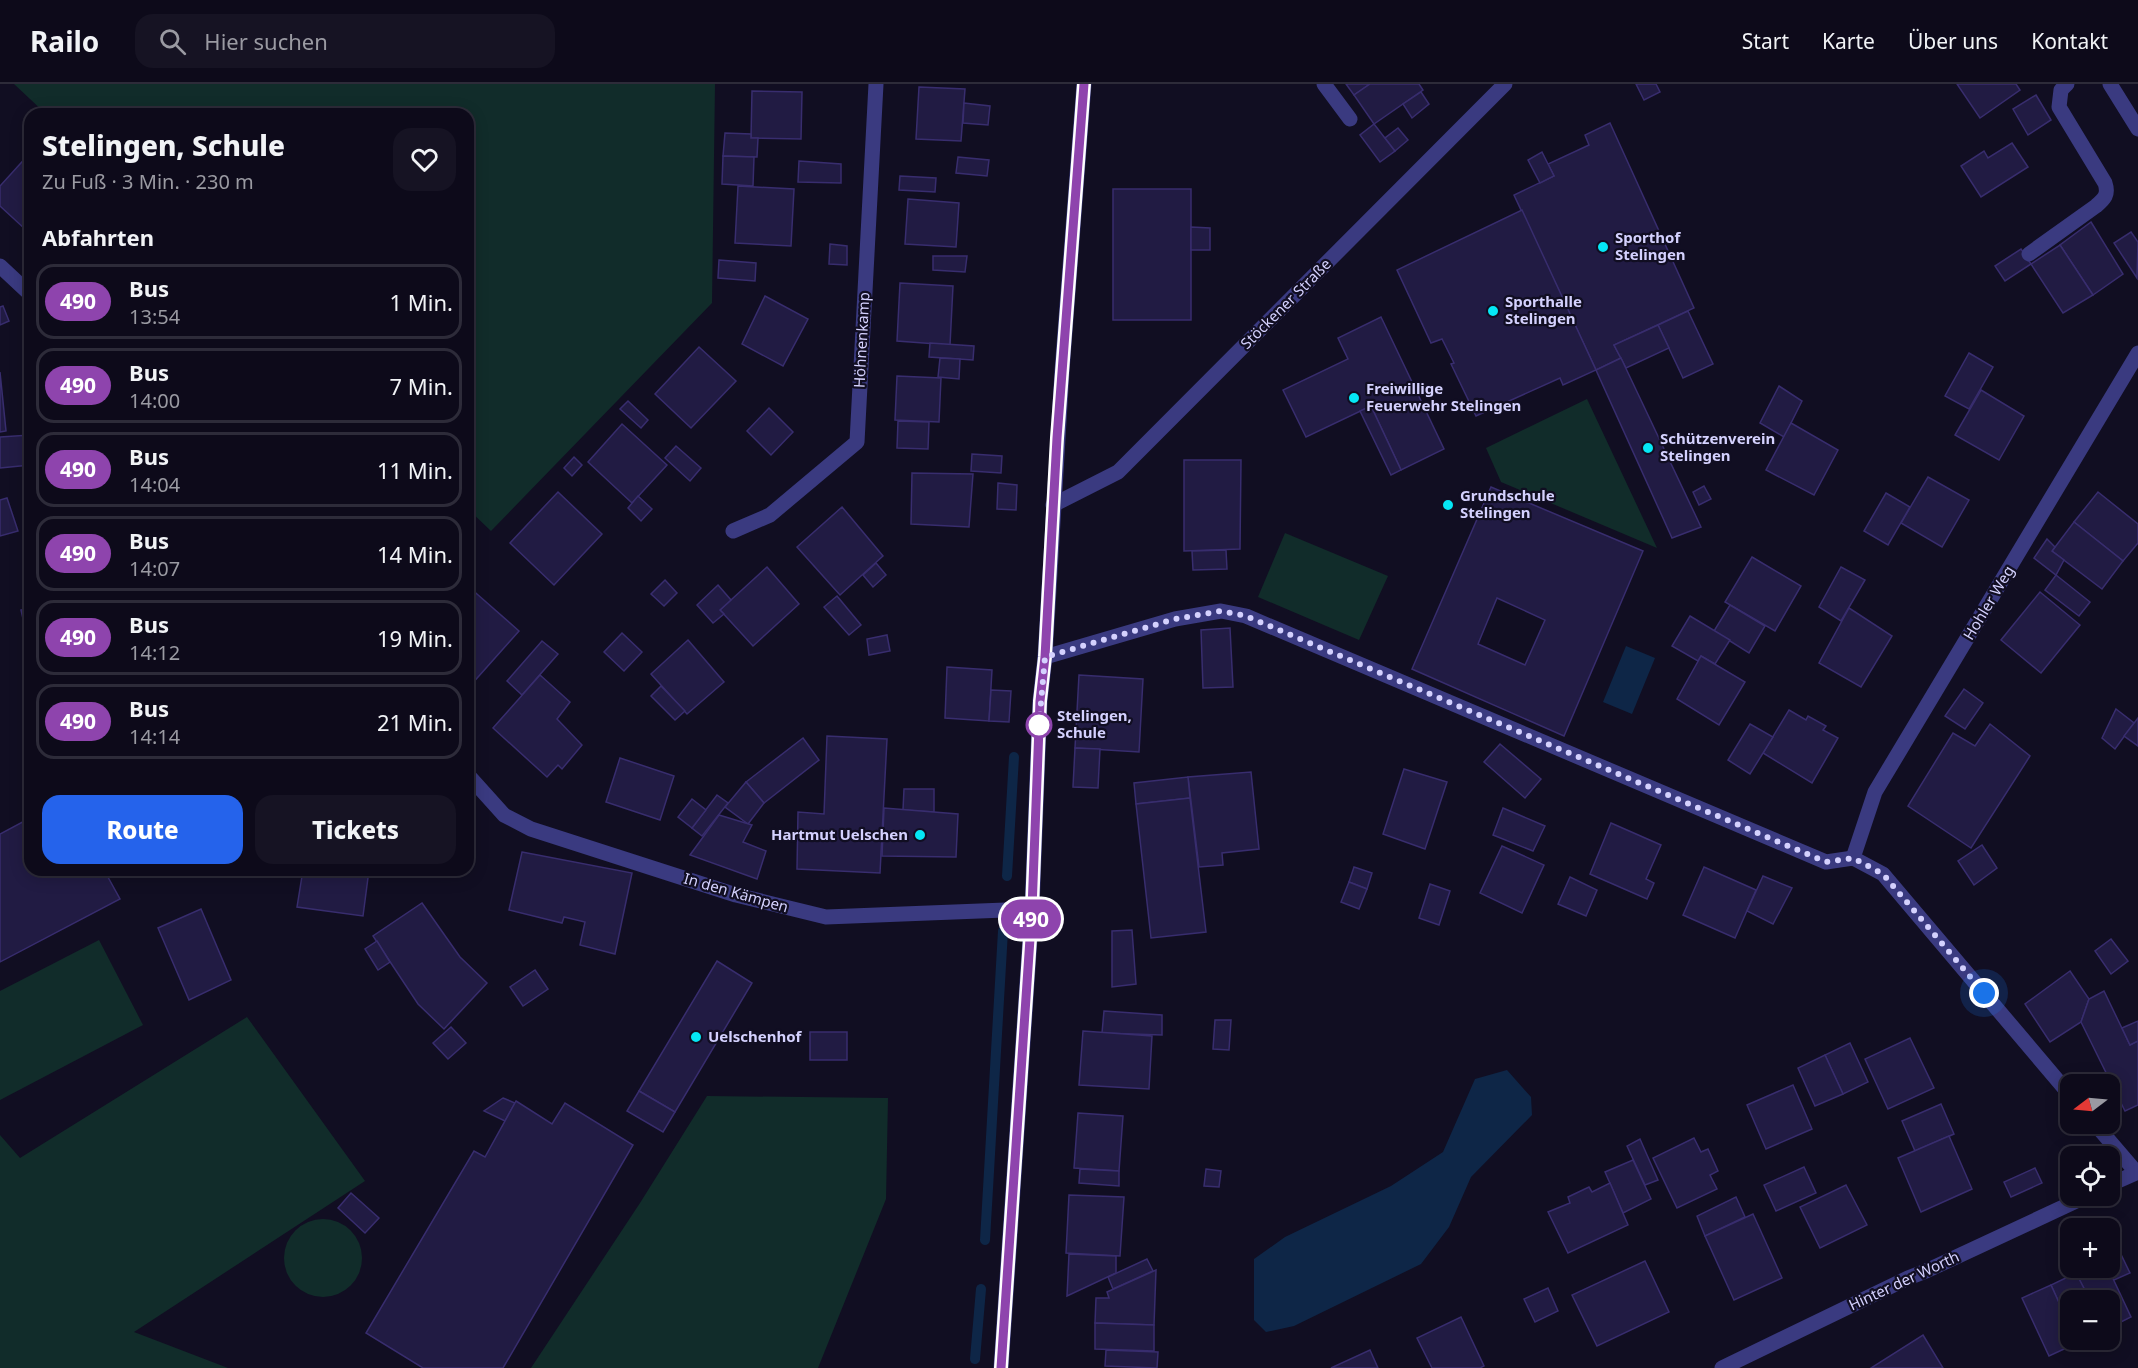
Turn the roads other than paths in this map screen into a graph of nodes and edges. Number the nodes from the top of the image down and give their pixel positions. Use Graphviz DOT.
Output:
graph roads {
  1 [pos="876,84"];
  2 [pos="1084,84"];
  3 [pos="1324,84"];
  4 [pos="1505,84"];
  5 [pos="2067,84"];
  6 [pos="2110,84"];
  7 [pos="1350,119"];
  8 [pos="2138,129"];
  9 [pos="2029,254"];
  10 [pos="0,266"];
  11 [pos="24,288"];
  12 [pos="2138,353"];
  13 [pos="1053,505"];
  14 [pos="733,531"];
  15 [pos="1045,657"];
  16 [pos="474,782"];
  17 [pos="1853,858"];
  18 [pos="1032,909"];
  19 [pos="2060,1083"];
  20 [pos="2104,1134"];
  21 [pos="2137,1172"];
  22 [pos="2120,1180"];
  23 [pos="2066,1206"];
  24 [pos="1001,1368"];
  25 [pos="1722,1368"];
  1 -- 14 [label="street, Höhnenkamp"];
  2 -- 13 [label="street"];
  3 -- 7 [label="street"];
  4 -- 13 [label="street, Stöckener Straße"];
  5 -- 9 [label="street"];
  6 -- 8 [label="street"];
  10 -- 11 [label="street"];
  12 -- 17 [label="street, Hohler Weg"];
  13 -- 15 [label="street"];
  15 -- 17 [label="street"];
  15 -- 18 [label="street"];
  16 -- 18 [label="street, In den Kämpen"];
  17 -- 19 [label="street"];
  18 -- 24 [label="street"];
  20 -- 21 [label="street"];
  21 -- 22 [label="street"];
  23 -- 25 [label="street, Hinter der Worth"];
}
